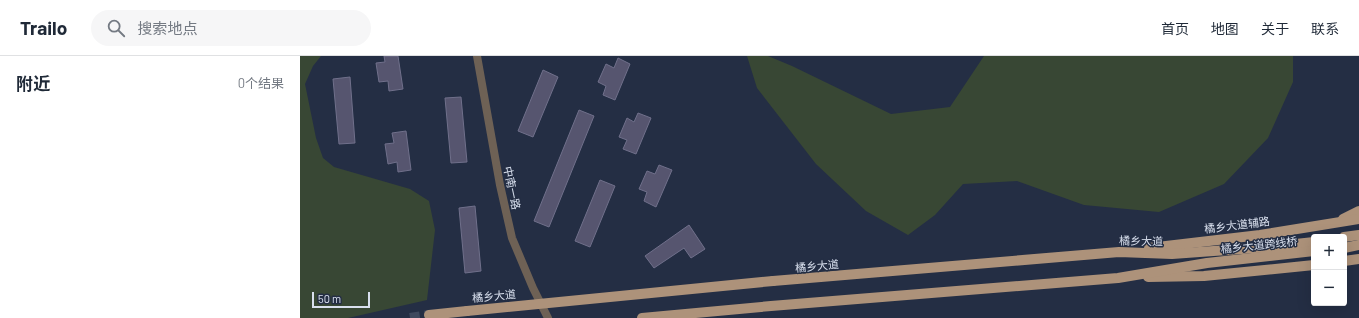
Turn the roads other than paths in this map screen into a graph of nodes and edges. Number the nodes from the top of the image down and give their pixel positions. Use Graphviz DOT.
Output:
graph roads {
  1 [pos="477,56"];
  2 [pos="1359,211"];
  3 [pos="1359,219"];
  4 [pos="1334,223"];
  5 [pos="1359,235"];
  6 [pos="1347,237"];
  7 [pos="1311,242"];
  8 [pos="1359,245"];
  9 [pos="1347,247"];
  10 [pos="1207,251"];
  11 [pos="1311,251"];
  12 [pos="1119,252"];
  13 [pos="1359,259"];
  14 [pos="1347,261"];
  15 [pos="1347,262"];
  16 [pos="1359,263"];
  17 [pos="1311,265"];
  18 [pos="1118,278"];
  19 [pos="429,315"];
  20 [pos="548,318"];
  21 [pos="642,318"];
  1 -- 20 [label="street, 中南一路"];
  2 -- 4 [label="main road"];
  3 -- 4 [label="main road, 橘乡大道辅路"];
  4 -- 12 [label="main road, 橘乡大道辅路"];
  5 -- 6 [label="main road"];
  7 -- 10 [label="main road, 橘乡大道跨线桥"];
  8 -- 9 [label="main road"];
  10 -- 12 [label="main road, 橘乡大道"];
  11 -- 18 [label="main road, 橘乡大道跨线桥"];
  12 -- 19 [label="main road, 橘乡大道, bridge"];
  13 -- 14 [label="main road"];
  15 -- 16 [label="main road"];
  17 -- 18 [label="main road"];
  18 -- 21 [label="main road"];
}
